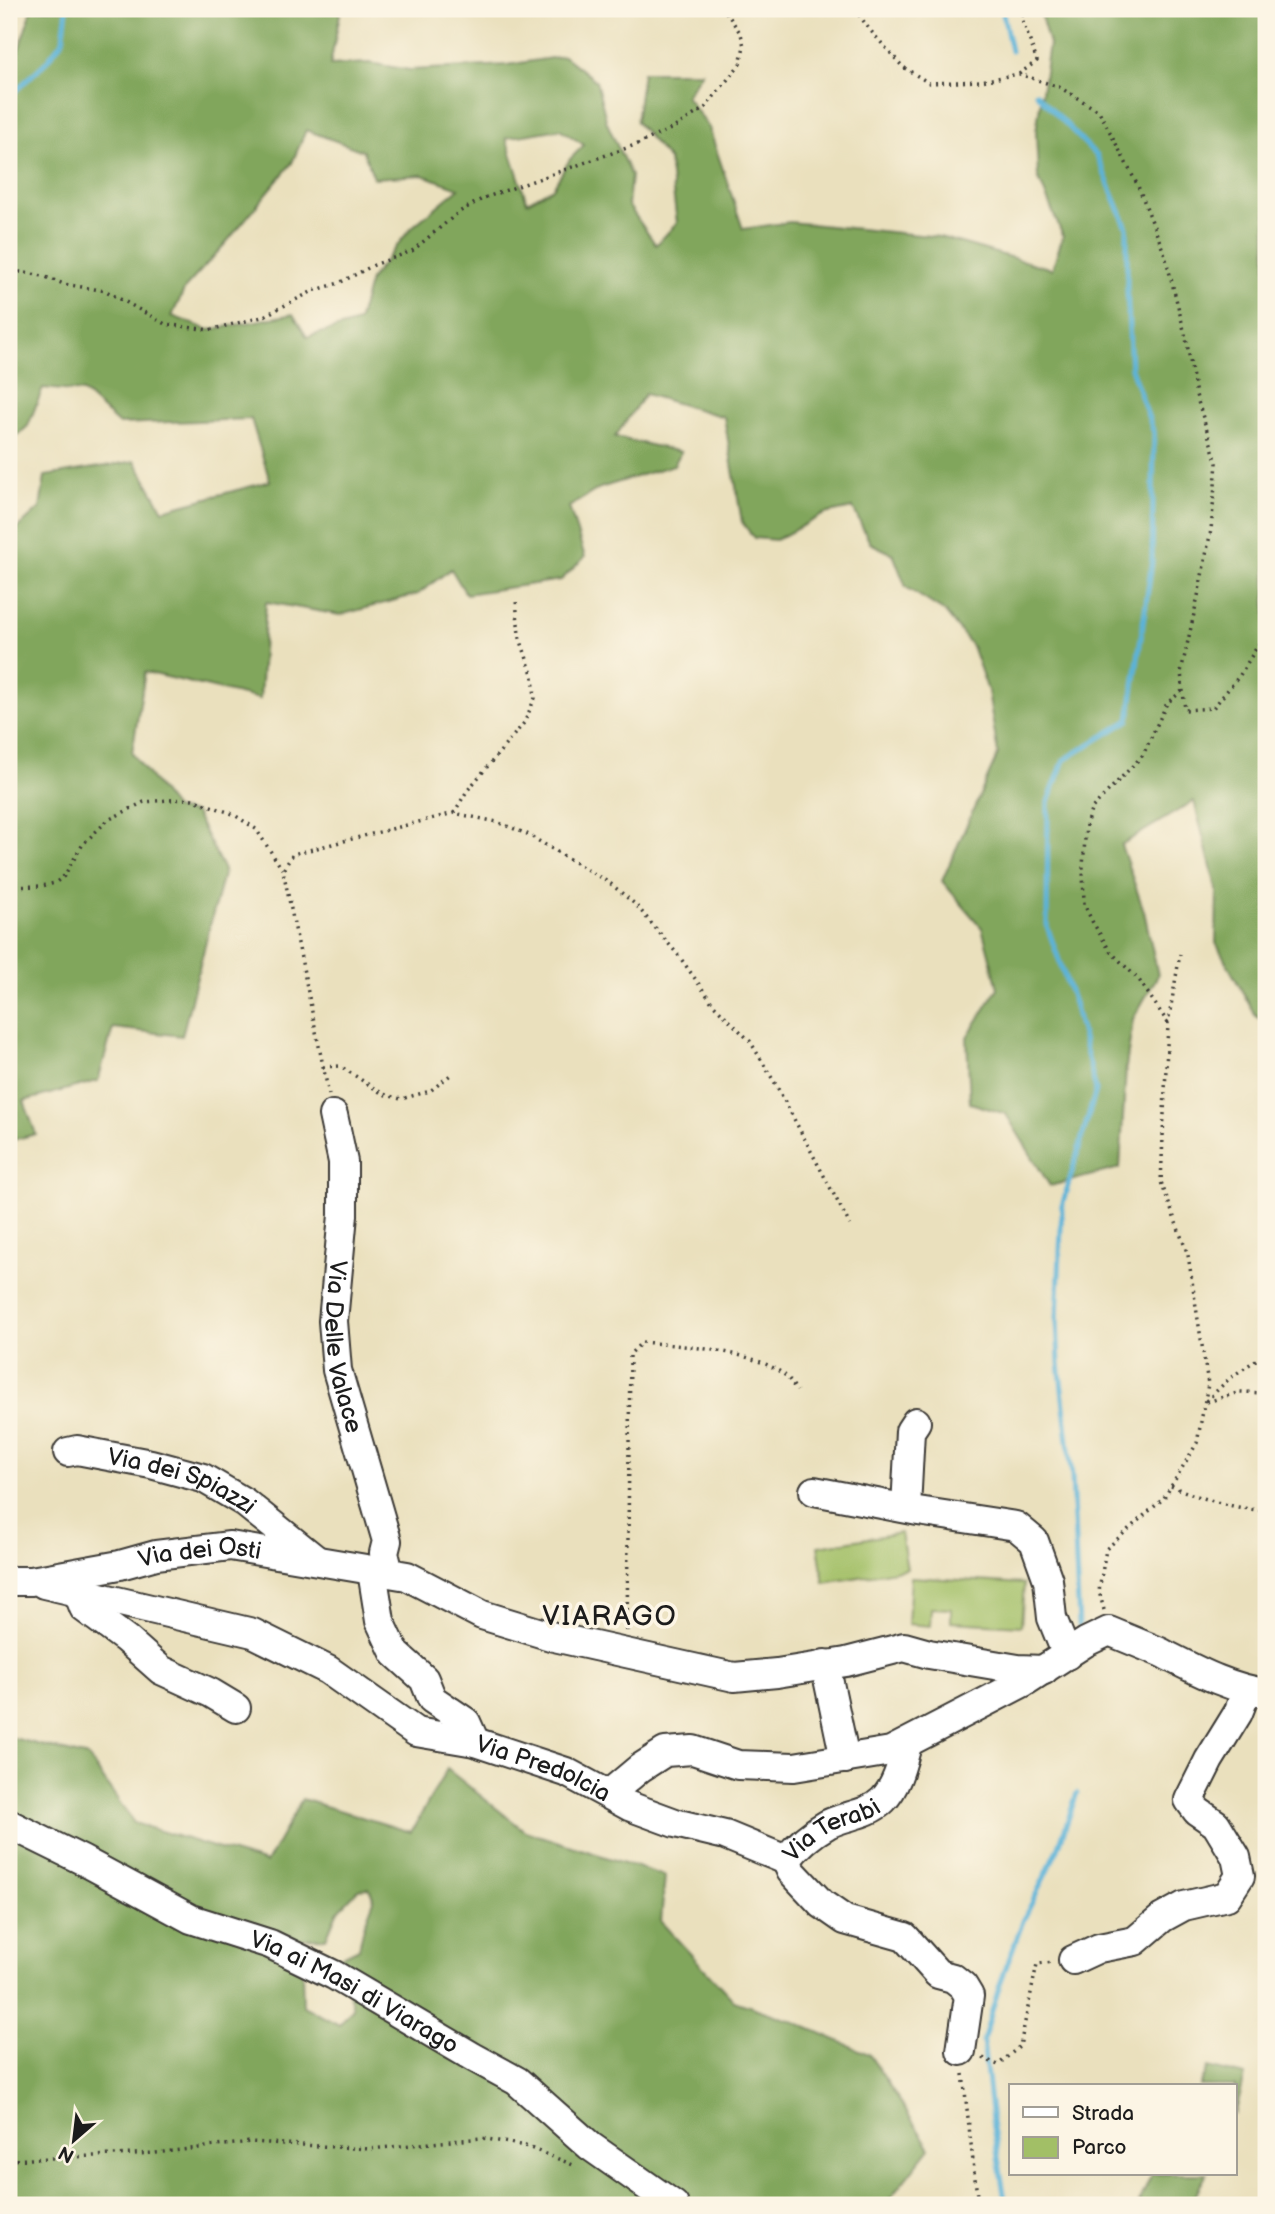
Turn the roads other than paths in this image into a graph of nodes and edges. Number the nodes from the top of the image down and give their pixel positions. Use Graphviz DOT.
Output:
graph roads {
  1 [pos="334,1115"];
  2 [pos="916,1422"];
  3 [pos="68,1452"];
  4 [pos="814,1491"];
  5 [pos="906,1508"];
  6 [pos="317,1560"];
  7 [pos="380,1572"];
  8 [pos="16,1586"];
  9 [pos="78,1592"];
  10 [pos="1055,1662"];
  11 [pos="825,1664"];
  12 [pos="1257,1692"];
  13 [pos="236,1708"];
  14 [pos="475,1742"];
  15 [pos="907,1745"];
  16 [pos="845,1759"];
  17 [pos="609,1794"];
  18 [pos="9,1824"];
  19 [pos="786,1860"];
  20 [pos="1073,1960"];
  21 [pos="961,2051"];
  22 [pos="674,2205"];
  1 -- 7 [label="street, Via Delle Valace"];
  2 -- 5 [label="street"];
  3 -- 6 [label="street, Via dei Spiazzi"];
  4 -- 5 [label="street"];
  5 -- 10 [label="street"];
  6 -- 7 [label="street, Via dei Osti"];
  6 -- 8 [label="street, Via dei Osti"];
  7 -- 11 [label="street, Via dei Osti"];
  7 -- 14 [label="street, Via Delle Valace"];
  8 -- 9 [label="street, Via Predolcia"];
  9 -- 13 [label="street"];
  9 -- 14 [label="street, Via Predolcia"];
  10 -- 11 [label="street, Via dei Osti"];
  10 -- 12 [label="street, Via Predolcia"];
  10 -- 15 [label="street, Via Predolcia"];
  11 -- 16 [label="street"];
  12 -- 20 [label="street"];
  14 -- 17 [label="street, Via Predolcia"];
  15 -- 16 [label="street, Via Predolcia"];
  15 -- 19 [label="street, Via Terabi"];
  16 -- 17 [label="street, Via Predolcia"];
  17 -- 19 [label="street, Via Terabi"];
  18 -- 22 [label="street, Via ai Masi di Viarago"];
  19 -- 21 [label="street"];
}
